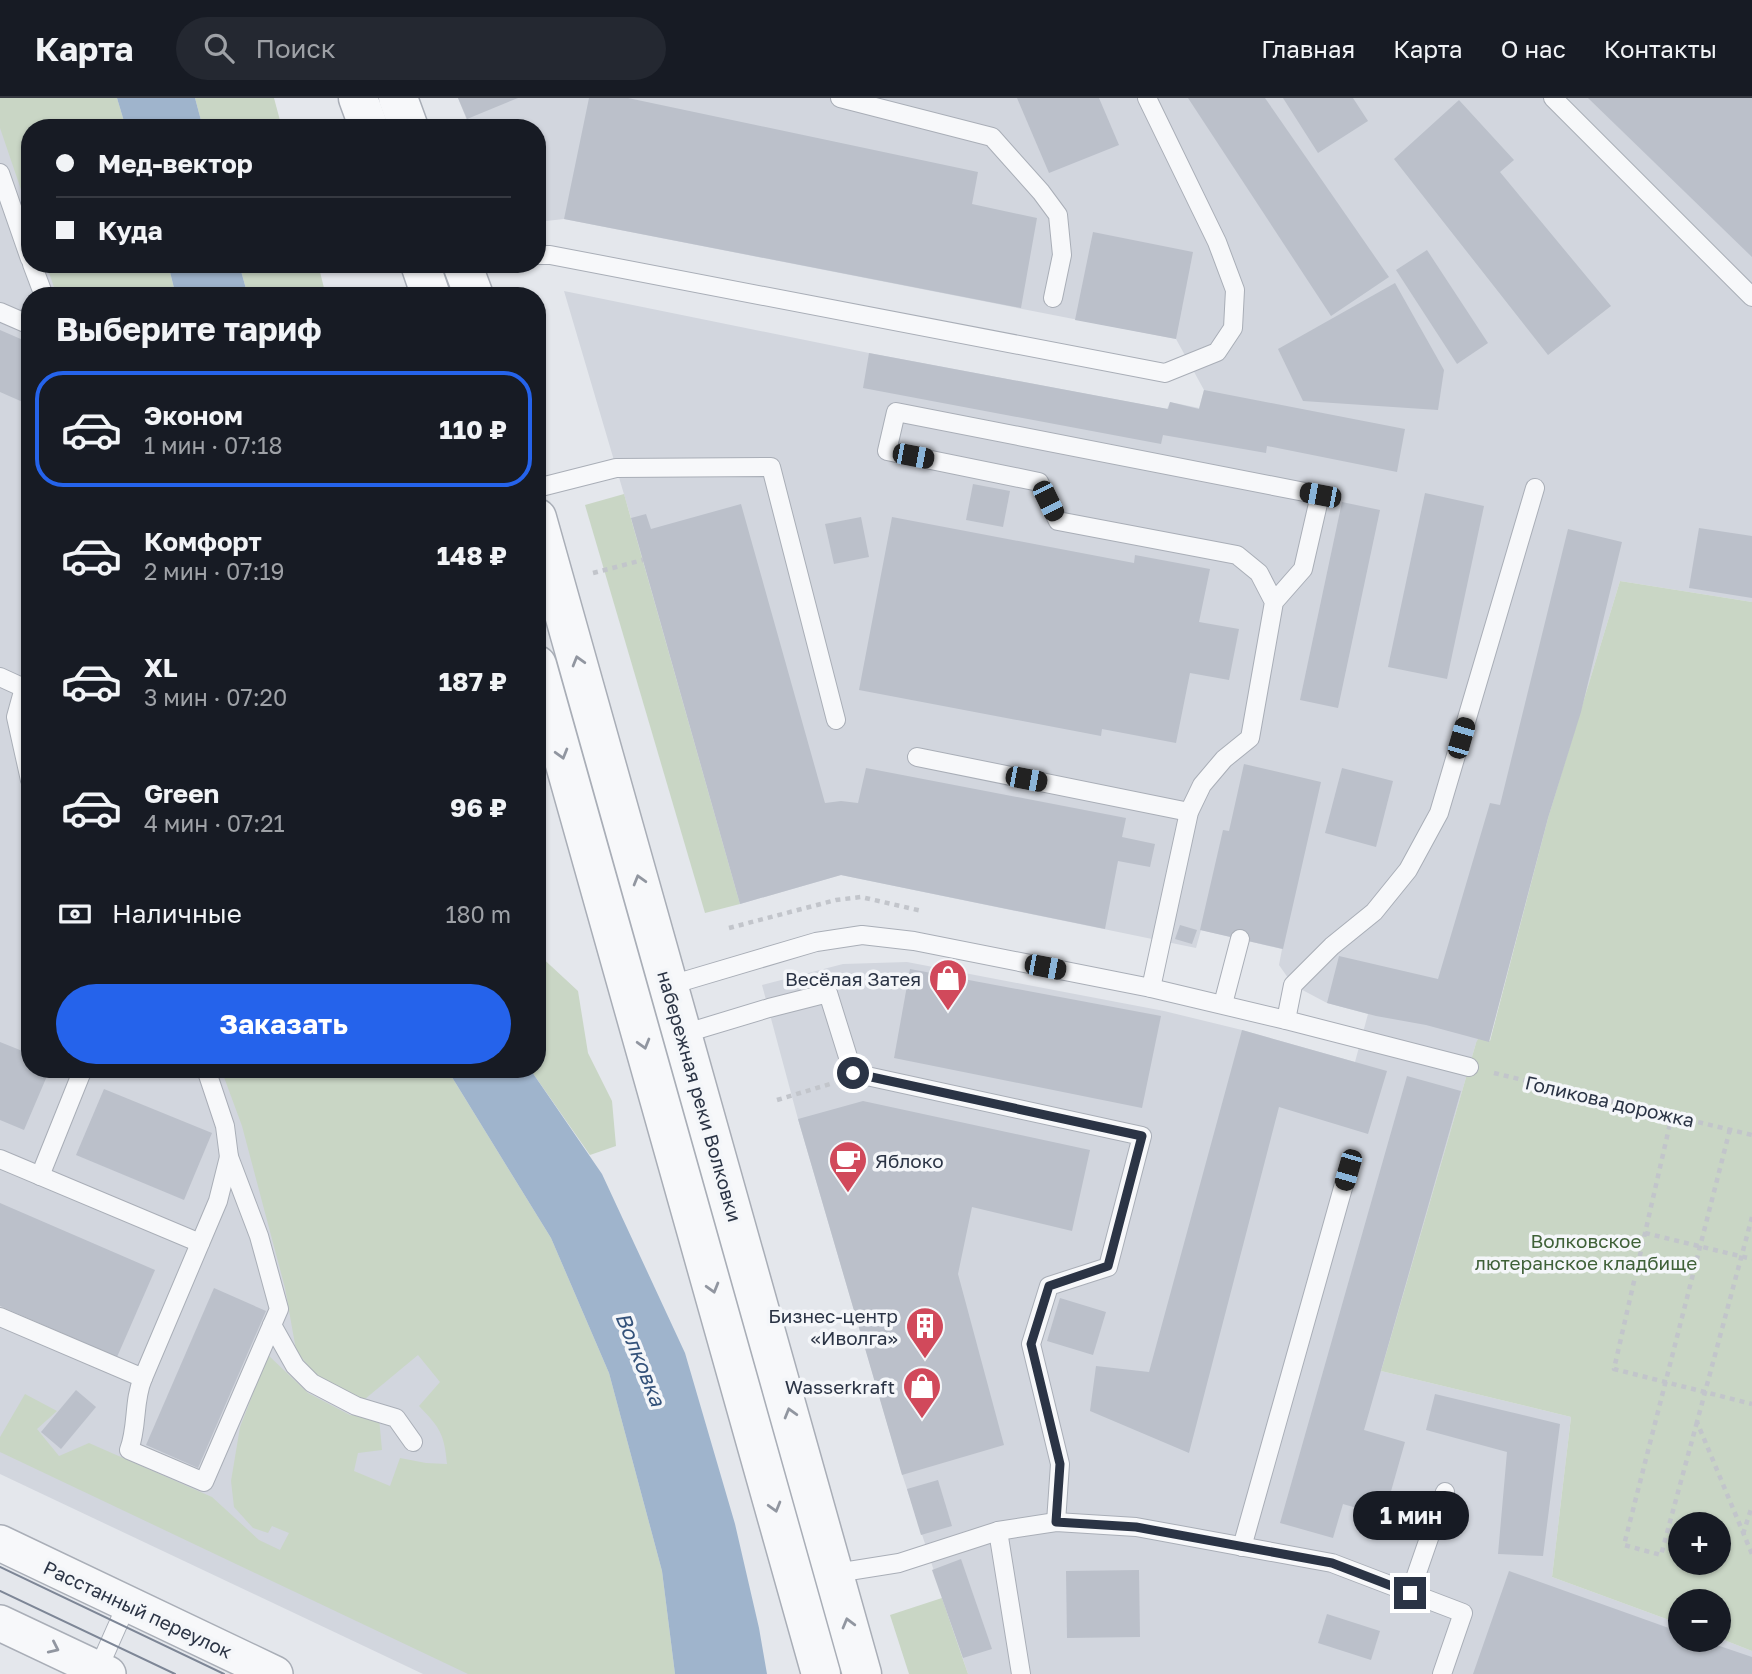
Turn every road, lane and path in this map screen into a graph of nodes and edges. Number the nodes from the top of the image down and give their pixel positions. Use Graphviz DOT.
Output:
graph roads {
  1 [pos="358,98"];
  2 [pos="398,98"];
  3 [pos="840,98"];
  4 [pos="1147,98"];
  5 [pos="1553,98"];
  6 [pos="366,119"];
  7 [pos="406,119"];
  8 [pos="0,173"];
  9 [pos="21,233"];
  10 [pos="546,255"];
  11 [pos="1752,297"];
  12 [pos="1053,298"];
  13 [pos="0,312"];
  14 [pos="21,321"];
  15 [pos="546,486"];
  16 [pos="1535,488"];
  17 [pos="546,550"];
  18 [pos="643,560"];
  19 [pos="592,573"];
  20 [pos="1274,603"];
  21 [pos="0,677"];
  22 [pos="21,685"];
  23 [pos="546,697"];
  24 [pos="21,703"];
  25 [pos="836,720"];
  26 [pos="21,740"];
  27 [pos="917,757"];
  28 [pos="1189,812"];
  29 [pos="1240,939"];
  30 [pos="669,986"];
  31 [pos="1151,988"];
  32 [pos="631,997"];
  33 [pos="1223,1004"];
  34 [pos="1286,1020"];
  35 [pos="683,1034"];
  36 [pos="1469,1068"];
  37 [pos="853,1073"];
  38 [pos="78,1078"];
  39 [pos="209,1078"];
  40 [pos="777,1100"];
  41 [pos="1672,1115"];
  42 [pos="1730,1129"];
  43 [pos="1752,1135"];
  44 [pos="229,1157"];
  45 [pos="0,1159"];
  46 [pos="1348,1170"];
  47 [pos="40,1176"];
  48 [pos="1752,1217"];
  49 [pos="1645,1233"];
  50 [pos="200,1243"];
  51 [pos="1700,1246"];
  52 [pos="1742,1256"];
  53 [pos="1752,1259"];
  54 [pos="0,1317"];
  55 [pos="271,1325"];
  56 [pos="143,1378"];
  57 [pos="1666,1382"];
  58 [pos="1705,1392"];
  59 [pos="1752,1404"];
  60 [pos="1697,1422"];
  61 [pos="413,1442"];
  62 [pos="1445,1492"];
  63 [pos="1752,1506"];
  64 [pos="1056,1522"];
  65 [pos="998,1531"];
  66 [pos="1743,1534"];
  67 [pos="0,1543"];
  68 [pos="1242,1547"];
  69 [pos="1752,1554"];
  70 [pos="835,1573"];
  71 [pos="796,1584"];
  72 [pos="1410,1593"];
  73 [pos="127,1604"];
  74 [pos="0,1623"];
  75 [pos="100,1672"];
  76 [pos="275,1674"];
  77 [pos="821,1674"];
  78 [pos="862,1674"];
  79 [pos="1021,1674"];
  80 [pos="1442,1674"];
  1 -- 6 [label="street"];
  2 -- 7 [label="street"];
  3 -- 12 [label="lane"];
  4 -- 10 [label="lane"];
  5 -- 11 [label="lane"];
  8 -- 9 [label="lane"];
  13 -- 14 [label="lane"];
  15 -- 25 [label="lane"];
  16 -- 34 [label="lane"];
  30 -- 17 [label="street, набережная реки Волковки, one-way"];
  18 -- 19 [label="path"];
  20 -- 20 [label="lane"];
  20 -- 28 [label="lane"];
  21 -- 22 [label="lane"];
  23 -- 32 [label="street, набережная реки Волковки, one-way"];
  24 -- 26 [label="lane"];
  27 -- 28 [label="lane"];
  28 -- 31 [label="lane"];
  29 -- 33 [label="lane"];
  30 -- 31 [label="lane"];
  30 -- 32 [label="lane"];
  30 -- 35 [label="street, набережная реки Волковки"];
  31 -- 33 [label="lane"];
  32 -- 71 [label="street, набережная реки Волковки, one-way"];
  33 -- 34 [label="lane"];
  34 -- 36 [label="lane"];
  35 -- 37 [label="lane"];
  70 -- 35 [label="street, набережная реки Волковки, one-way"];
  36 -- 41 [label="path, Голикова дорожка"];
  37 -- 40 [label="path"];
  37 -- 64 [label="lane"];
  38 -- 47 [label="lane"];
  39 -- 44 [label="lane"];
  41 -- 42 [label="path, Голикова дорожка"];
  41 -- 49 [label="path"];
  42 -- 43 [label="path, Голикова дорожка"];
  42 -- 51 [label="path"];
  44 -- 50 [label="lane"];
  44 -- 55 [label="lane"];
  45 -- 47 [label="lane"];
  46 -- 68 [label="lane"];
  47 -- 50 [label="lane"];
  48 -- 52 [label="path"];
  49 -- 51 [label="path"];
  49 -- 57 [label="path"];
  50 -- 56 [label="lane"];
  51 -- 52 [label="path"];
  51 -- 57 [label="path"];
  52 -- 53 [label="path"];
  52 -- 58 [label="path"];
  54 -- 56 [label="lane"];
  55 -- 56 [label="lane"];
  55 -- 61 [label="lane"];
  57 -- 58 [label="path"];
  57 -- 60 [label="path"];
  58 -- 59 [label="path"];
  58 -- 60 [label="path"];
  60 -- 66 [label="path"];
  62 -- 72 [label="lane"];
  63 -- 66 [label="path"];
  64 -- 65 [label="lane"];
  64 -- 68 [label="lane"];
  65 -- 70 [label="lane"];
  65 -- 79 [label="lane"];
  66 -- 69 [label="path"];
  67 -- 73 [label="street, Расстанный переулок"];
  68 -- 72 [label="lane"];
  70 -- 71 [label="lane"];
  78 -- 70 [label="street, набережная реки Волковки, one-way"];
  71 -- 77 [label="street, набережная реки Волковки"];
  72 -- 80 [label="lane"];
  73 -- 75 [label="lane"];
  73 -- 76 [label="street, Расстанный переулок"];
  74 -- 75 [label="street, one-way"];
}
